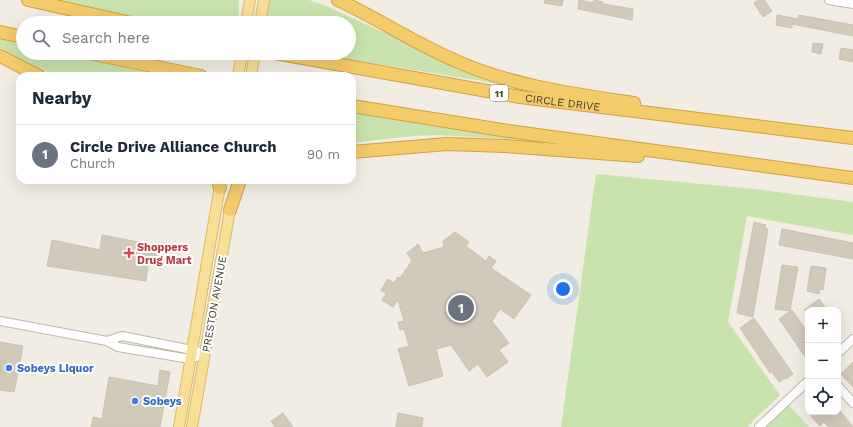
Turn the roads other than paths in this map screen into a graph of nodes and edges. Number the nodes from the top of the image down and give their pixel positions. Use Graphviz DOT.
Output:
graph roads {
  1 [pos="28,0"];
  2 [pos="250,0"];
  3 [pos="264,0"];
  4 [pos="331,0"];
  5 [pos="338,0"];
  6 [pos="829,0"];
  7 [pos="853,4"];
  8 [pos="354,8"];
  9 [pos="100,16"];
  10 [pos="247,16"];
  11 [pos="261,16"];
  12 [pos="0,32"];
  13 [pos="16,35"];
  14 [pos="0,56"];
  15 [pos="123,60"];
  16 [pos="241,60"];
  17 [pos="254,60"];
  18 [pos="314,60"];
  19 [pos="31,72"];
  20 [pos="182,72"];
  21 [pos="239,72"];
  22 [pos="252,72"];
  23 [pos="356,107"];
  24 [pos="724,121"];
  25 [pos="853,138"];
  26 [pos="356,152"];
  27 [pos="688,156"];
  28 [pos="853,178"];
  29 [pos="219,184"];
  30 [pos="234,184"];
  31 [pos="239,184"];
  32 [pos="230,210"];
  33 [pos="0,321"];
  34 [pos="853,339"];
  35 [pos="841,350"];
  36 [pos="191,354"];
  37 [pos="205,354"];
  38 [pos="805,384"];
  39 [pos="841,389"];
  40 [pos="853,403"];
  41 [pos="179,427"];
  42 [pos="192,427"];
  43 [pos="759,427"];
  1 -- 9 [label="highway"];
  2 -- 10 [label="main road"];
  3 -- 11 [label="main road"];
  4 -- 8 [label="highway"];
  5 -- 8 [label="highway"];
  6 -- 7 [label="street"];
  8 -- 24 [label="highway"];
  12 -- 13 [label="highway"];
  14 -- 19 [label="highway"];
  15 -- 20 [label="highway"];
  16 -- 21 [label="main road"];
  17 -- 22 [label="main road"];
  18 -- 24 [label="highway, CIRCLE DRIVE / 11"];
  23 -- 27 [label="highway"];
  24 -- 25 [label="highway, CIRCLE DRIVE / 11"];
  26 -- 27 [label="highway"];
  27 -- 28 [label="highway"];
  29 -- 36 [label="main road, PRESTON AVENUE"];
  30 -- 32 [label="main road, PRESTON AVENUE"];
  31 -- 32 [label="highway"];
  32 -- 37 [label="main road, PRESTON AVENUE"];
  33 -- 36 [label="street"];
  34 -- 35 [label="street"];
  36 -- 37 [label="street"];
  36 -- 41 [label="main road, PRESTON AVENUE"];
  37 -- 42 [label="main road, PRESTON AVENUE"];
  38 -- 43 [label="street"];
  39 -- 40 [label="street"];
}
